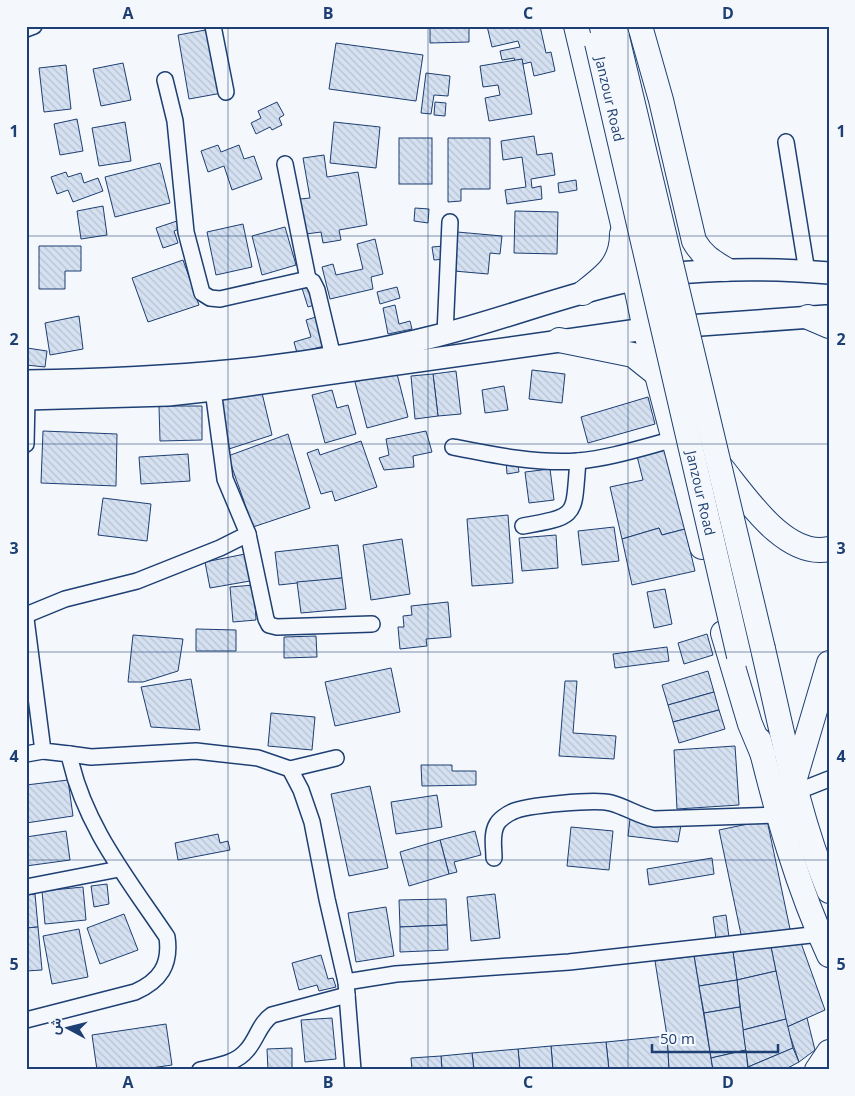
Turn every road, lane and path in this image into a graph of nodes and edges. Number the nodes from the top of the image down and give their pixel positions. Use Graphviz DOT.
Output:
graph roads {
  1 [pos="34,26"];
  2 [pos="212,26"];
  3 [pos="576,26"];
  4 [pos="640,26"];
  5 [pos="26,29"];
  6 [pos="605,33"];
  7 [pos="165,80"];
  8 [pos="226,92"];
  9 [pos="786,142"];
  10 [pos="285,164"];
  11 [pos="622,220"];
  12 [pos="450,222"];
  13 [pos="725,269"];
  14 [pos="807,272"];
  15 [pos="829,273"];
  16 [pos="308,279"];
  17 [pos="634,280"];
  18 [pos="582,293"];
  19 [pos="822,320"];
  20 [pos="645,329"];
  21 [pos="445,334"];
  22 [pos="559,340"];
  23 [pos="333,357"];
  24 [pos="658,376"];
  25 [pos="26,380"];
  26 [pos="213,390"];
  27 [pos="27,399"];
  28 [pos="675,439"];
  29 [pos="26,444"];
  30 [pos="453,447"];
  31 [pos="578,461"];
  32 [pos="720,467"];
  33 [pos="523,526"];
  34 [pos="248,534"];
  35 [pos="829,549"];
  36 [pos="26,617"];
  37 [pos="372,624"];
  38 [pos="829,663"];
  39 [pos="43,751"];
  40 [pos="26,754"];
  41 [pos="69,754"];
  42 [pos="763,755"];
  43 [pos="336,758"];
  44 [pos="290,769"];
  45 [pos="829,779"];
  46 [pos="795,786"];
  47 [pos="778,815"];
  48 [pos="494,858"];
  49 [pos="119,869"];
  50 [pos="26,887"];
  51 [pos="829,891"];
  52 [pos="824,944"];
  53 [pos="346,988"];
  54 [pos="26,1020"];
  55 [pos="829,1052"];
  56 [pos="200,1070"];
  57 [pos="353,1070"];
  58 [pos="817,1070"];
  1 -- 5 [label="street"];
  2 -- 8 [label="street"];
  3 -- 11 [label="main road"];
  4 -- 13 [label="main road"];
  6 -- 32 [label="main road, Janzour Road, bridge"];
  6 -- 42 [label="main road, Janzour Road, bridge"];
  7 -- 16 [label="street"];
  9 -- 14 [label="street"];
  10 -- 16 [label="street"];
  11 -- 17 [label="main road"];
  11 -- 18 [label="main road"];
  12 -- 21 [label="street"];
  13 -- 14 [label="main road"];
  13 -- 17 [label="main road"];
  14 -- 15 [label="main road"];
  16 -- 23 [label="street"];
  17 -- 18 [label="main road"];
  17 -- 20 [label="main road"];
  18 -- 21 [label="main road"];
  19 -- 20 [label="main road"];
  20 -- 22 [label="main road"];
  20 -- 24 [label="main road"];
  21 -- 23 [label="main road"];
  22 -- 24 [label="main road"];
  22 -- 26 [label="main road"];
  23 -- 25 [label="main road"];
  24 -- 28 [label="main road"];
  26 -- 27 [label="main road"];
  26 -- 34 [label="street"];
  27 -- 29 [label="street"];
  28 -- 31 [label="street"];
  28 -- 42 [label="main road"];
  30 -- 31 [label="street"];
  31 -- 33 [label="street"];
  32 -- 35 [label="main road"];
  32 -- 46 [label="main road, Janzour Road, bridge"];
  34 -- 36 [label="street"];
  34 -- 37 [label="street"];
  36 -- 39 [label="street"];
  38 -- 46 [label="main road"];
  39 -- 40 [label="street"];
  39 -- 41 [label="street"];
  41 -- 44 [label="street"];
  41 -- 49 [label="street"];
  42 -- 47 [label="main road, Janzour Road"];
  43 -- 44 [label="street"];
  44 -- 53 [label="street"];
  45 -- 46 [label="street"];
  46 -- 51 [label="main road, Janzour Road"];
  47 -- 48 [label="street"];
  47 -- 52 [label="main road, Janzour Road"];
  49 -- 50 [label="street"];
  49 -- 54 [label="street"];
  52 -- 53 [label="street"];
  53 -- 56 [label="street"];
  53 -- 57 [label="street"];
  55 -- 58 [label="main road"];
}
